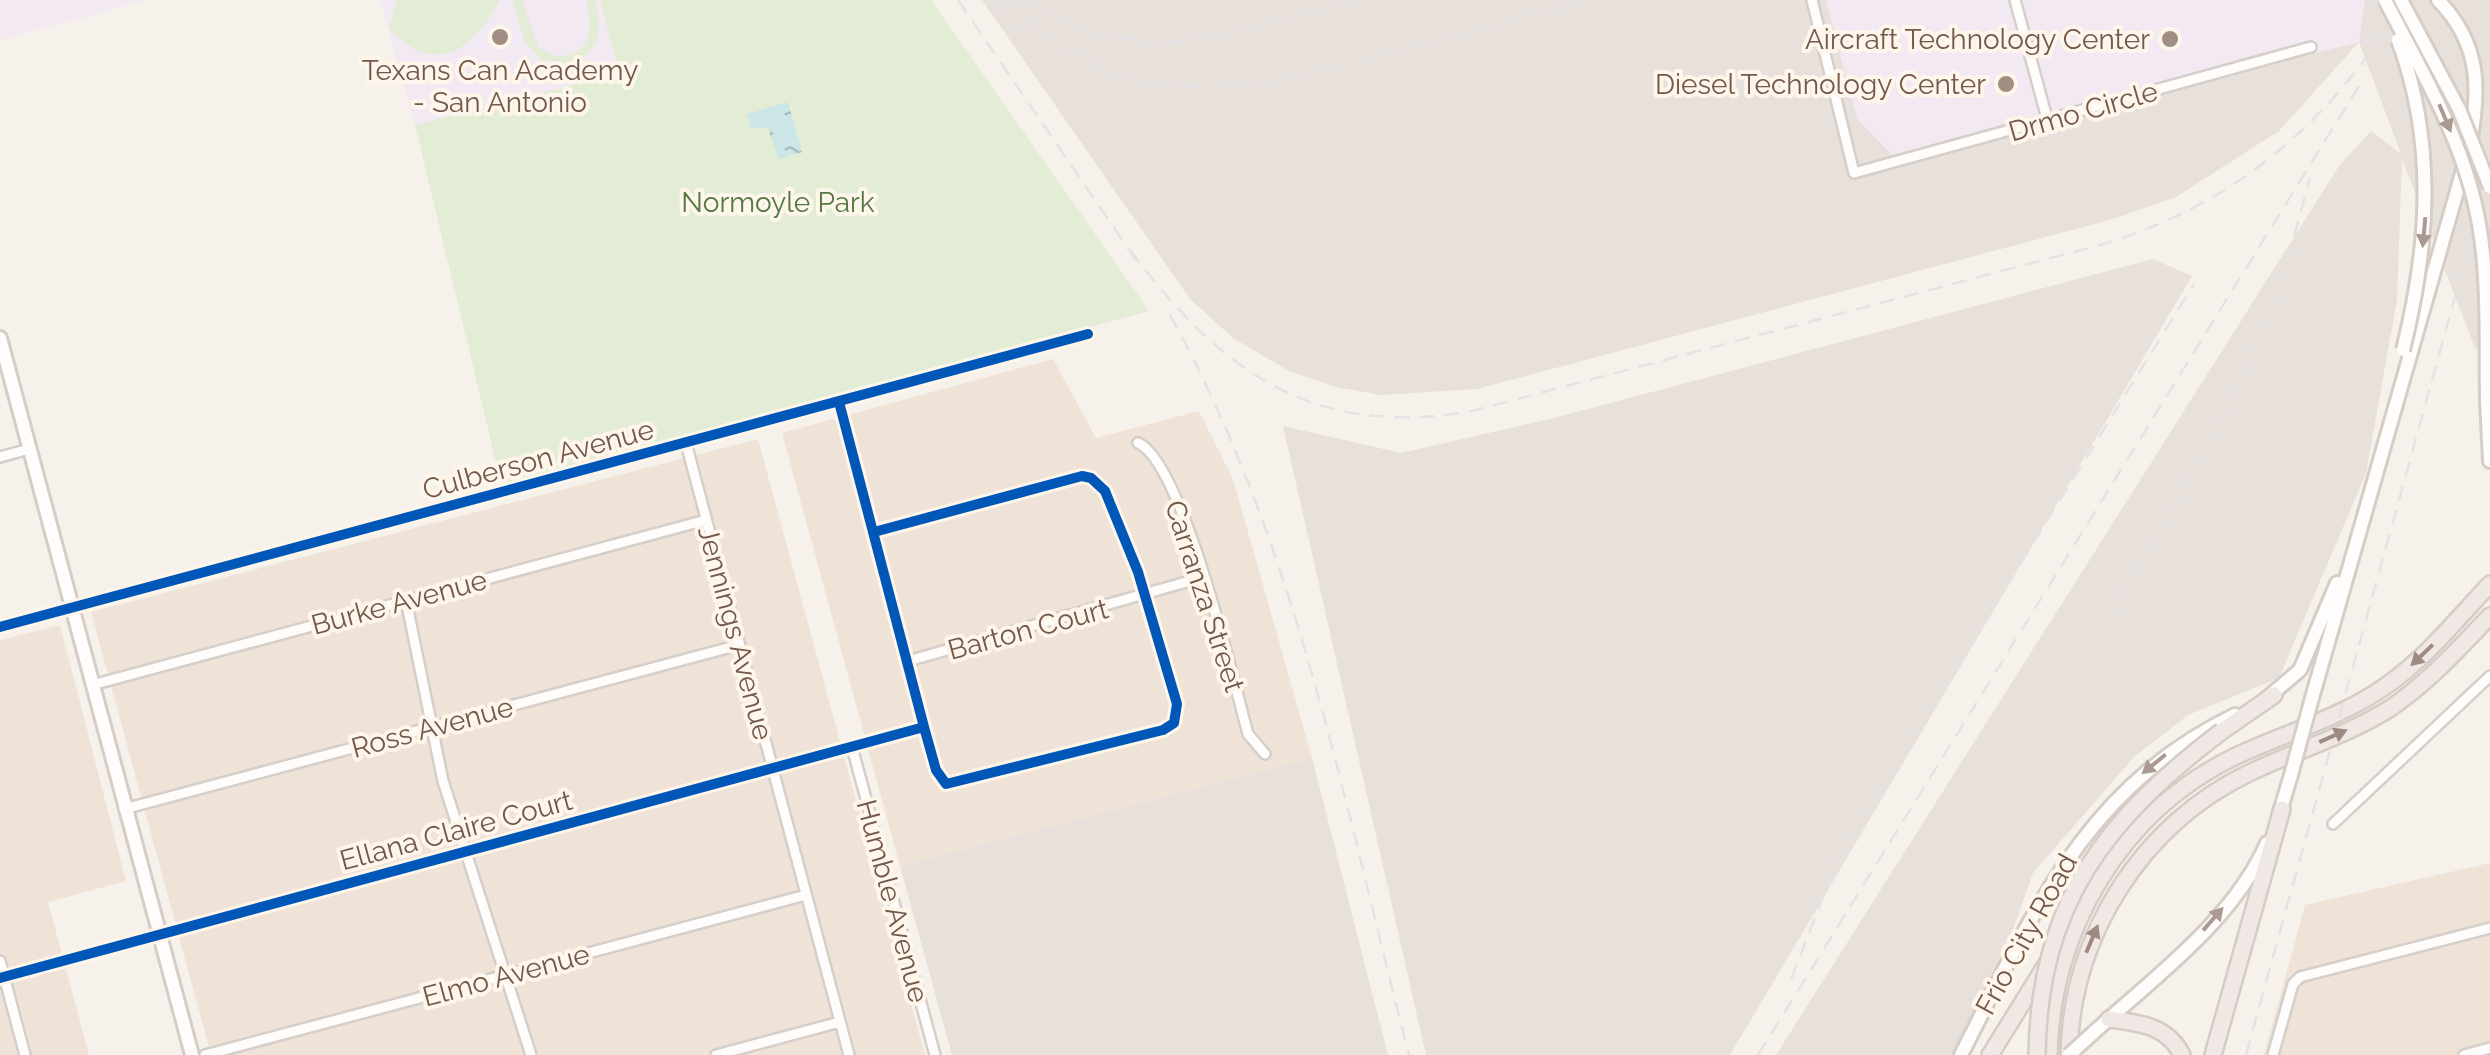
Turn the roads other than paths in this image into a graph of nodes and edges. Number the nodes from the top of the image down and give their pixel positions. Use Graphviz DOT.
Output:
graph roads {
  1 [pos="1812,0"];
  2 [pos="2015,0"];
  3 [pos="2384,0"];
  4 [pos="2401,0"];
  5 [pos="2438,0"];
  6 [pos="2312,47"];
  7 [pos="2048,122"];
  8 [pos="2490,187"];
  9 [pos="1088,334"];
  10 [pos="0,338"];
  11 [pos="840,402"];
  12 [pos="686,443"];
  13 [pos="1138,443"];
  14 [pos="30,449"];
  15 [pos="0,457"];
  16 [pos="2380,462"];
  17 [pos="2490,462"];
  18 [pos="2364,516"];
  19 [pos="706,520"];
  20 [pos="874,532"];
  21 [pos="1204,577"];
  22 [pos="2490,584"];
  23 [pos="1146,597"];
  24 [pos="406,600"];
  25 [pos="72,608"];
  26 [pos="2490,616"];
  27 [pos="0,627"];
  28 [pos="739,644"];
  29 [pos="908,662"];
  30 [pos="2490,676"];
  31 [pos="2293,680"];
  32 [pos="92,685"];
  33 [pos="2314,692"];
  34 [pos="2274,695"];
  35 [pos="430,727"];
  36 [pos="924,728"];
  37 [pos="852,747"];
  38 [pos="1264,754"];
  39 [pos="772,768"];
  40 [pos="124,809"];
  41 [pos="2282,809"];
  42 [pos="2334,824"];
  43 [pos="465,851"];
  44 [pos="806,895"];
  45 [pos="2084,906"];
  46 [pos="2490,928"];
  47 [pos="159,935"];
  48 [pos="0,961"];
  49 [pos="507,974"];
  50 [pos="2,977"];
  51 [pos="2109,1018"];
  52 [pos="840,1022"];
  53 [pos="2490,1048"];
  54 [pos="25,1055"];
  55 [pos="192,1055"];
  56 [pos="205,1055"];
  57 [pos="531,1055"];
  58 [pos="716,1055"];
  59 [pos="848,1055"];
  60 [pos="935,1055"];
  61 [pos="1961,1055"];
  62 [pos="1990,1055"];
  63 [pos="2037,1055"];
  64 [pos="2049,1055"];
  65 [pos="2070,1055"];
  66 [pos="2182,1055"];
  67 [pos="2213,1055"];
  68 [pos="2273,1055"];
  69 [pos="2464,1055"];
  1 -- 7 [label="street, Drmo Circle"];
  2 -- 7 [label="street"];
  3 -- 16 [label="main road, Frio City Road, one-way, bridge"];
  3 -- 17 [label="main road, one-way, bridge"];
  4 -- 8 [label="main road, bridge"];
  5 -- 16 [label="main road, Frio City Road"];
  6 -- 7 [label="street, Drmo Circle"];
  9 -- 11 [label="street, Culberson Avenue"];
  10 -- 14 [label="main road"];
  11 -- 12 [label="street, Culberson Avenue"];
  11 -- 20 [label="street"];
  12 -- 19 [label="street, Jennings Avenue"];
  12 -- 25 [label="street, Culberson Avenue"];
  13 -- 21 [label="street, Carranza Street"];
  14 -- 15 [label="street"];
  14 -- 25 [label="main road"];
  16 -- 18 [label="main road, Frio City Road"];
  18 -- 31 [label="main road, Frio City Road"];
  18 -- 33 [label="main road, Frio City Road"];
  19 -- 24 [label="street, Burke Avenue"];
  19 -- 28 [label="street, Jennings Avenue"];
  20 -- 23 [label="street"];
  20 -- 29 [label="street"];
  21 -- 23 [label="street, Barton Court"];
  21 -- 38 [label="street, Carranza Street"];
  22 -- 45 [label="highway, one-way"];
  23 -- 29 [label="street, Barton Court"];
  23 -- 36 [label="street"];
  24 -- 32 [label="street, Burke Avenue"];
  24 -- 35 [label="street"];
  25 -- 27 [label="street, Culberson Avenue"];
  25 -- 32 [label="main road"];
  65 -- 26 [label="highway, one-way"];
  28 -- 35 [label="street, Ross Avenue"];
  28 -- 39 [label="street, Jennings Avenue"];
  29 -- 36 [label="street"];
  30 -- 42 [label="street"];
  31 -- 33 [label="main road"];
  31 -- 34 [label="main road, Frio City Road"];
  32 -- 40 [label="main road"];
  33 -- 41 [label="main road, Frio City Road, bridge"];
  34 -- 61 [label="main road, Frio City Road, one-way"];
  34 -- 63 [label="highway, bridge"];
  35 -- 40 [label="street, Ross Avenue"];
  35 -- 43 [label="street"];
  36 -- 37 [label="street, Ellana Claire Court"];
  37 -- 39 [label="street, Ellana Claire Court"];
  37 -- 60 [label="street, Humble Avenue"];
  39 -- 43 [label="street, Ellana Claire Court"];
  39 -- 44 [label="street, Jennings Avenue"];
  40 -- 47 [label="main road"];
  51 -- 41 [label="main road, Frio City Road, one-way"];
  41 -- 67 [label="highway"];
  43 -- 47 [label="street, Ellana Claire Court"];
  43 -- 49 [label="street"];
  44 -- 49 [label="street, Elmo Avenue"];
  44 -- 52 [label="street, Jennings Avenue"];
  45 -- 62 [label="highway"];
  45 -- 64 [label="highway"];
  46 -- 68 [label="street"];
  47 -- 50 [label="street, Ellana Claire Court"];
  47 -- 55 [label="main road"];
  48 -- 50 [label="street"];
  49 -- 56 [label="street, Elmo Avenue"];
  49 -- 57 [label="street"];
  50 -- 54 [label="street"];
  51 -- 65 [label="main road, Frio City Road, bridge"];
  51 -- 66 [label="highway"];
  52 -- 58 [label="street"];
  52 -- 59 [label="street, Jennings Avenue"];
  53 -- 69 [label="street"];
}
